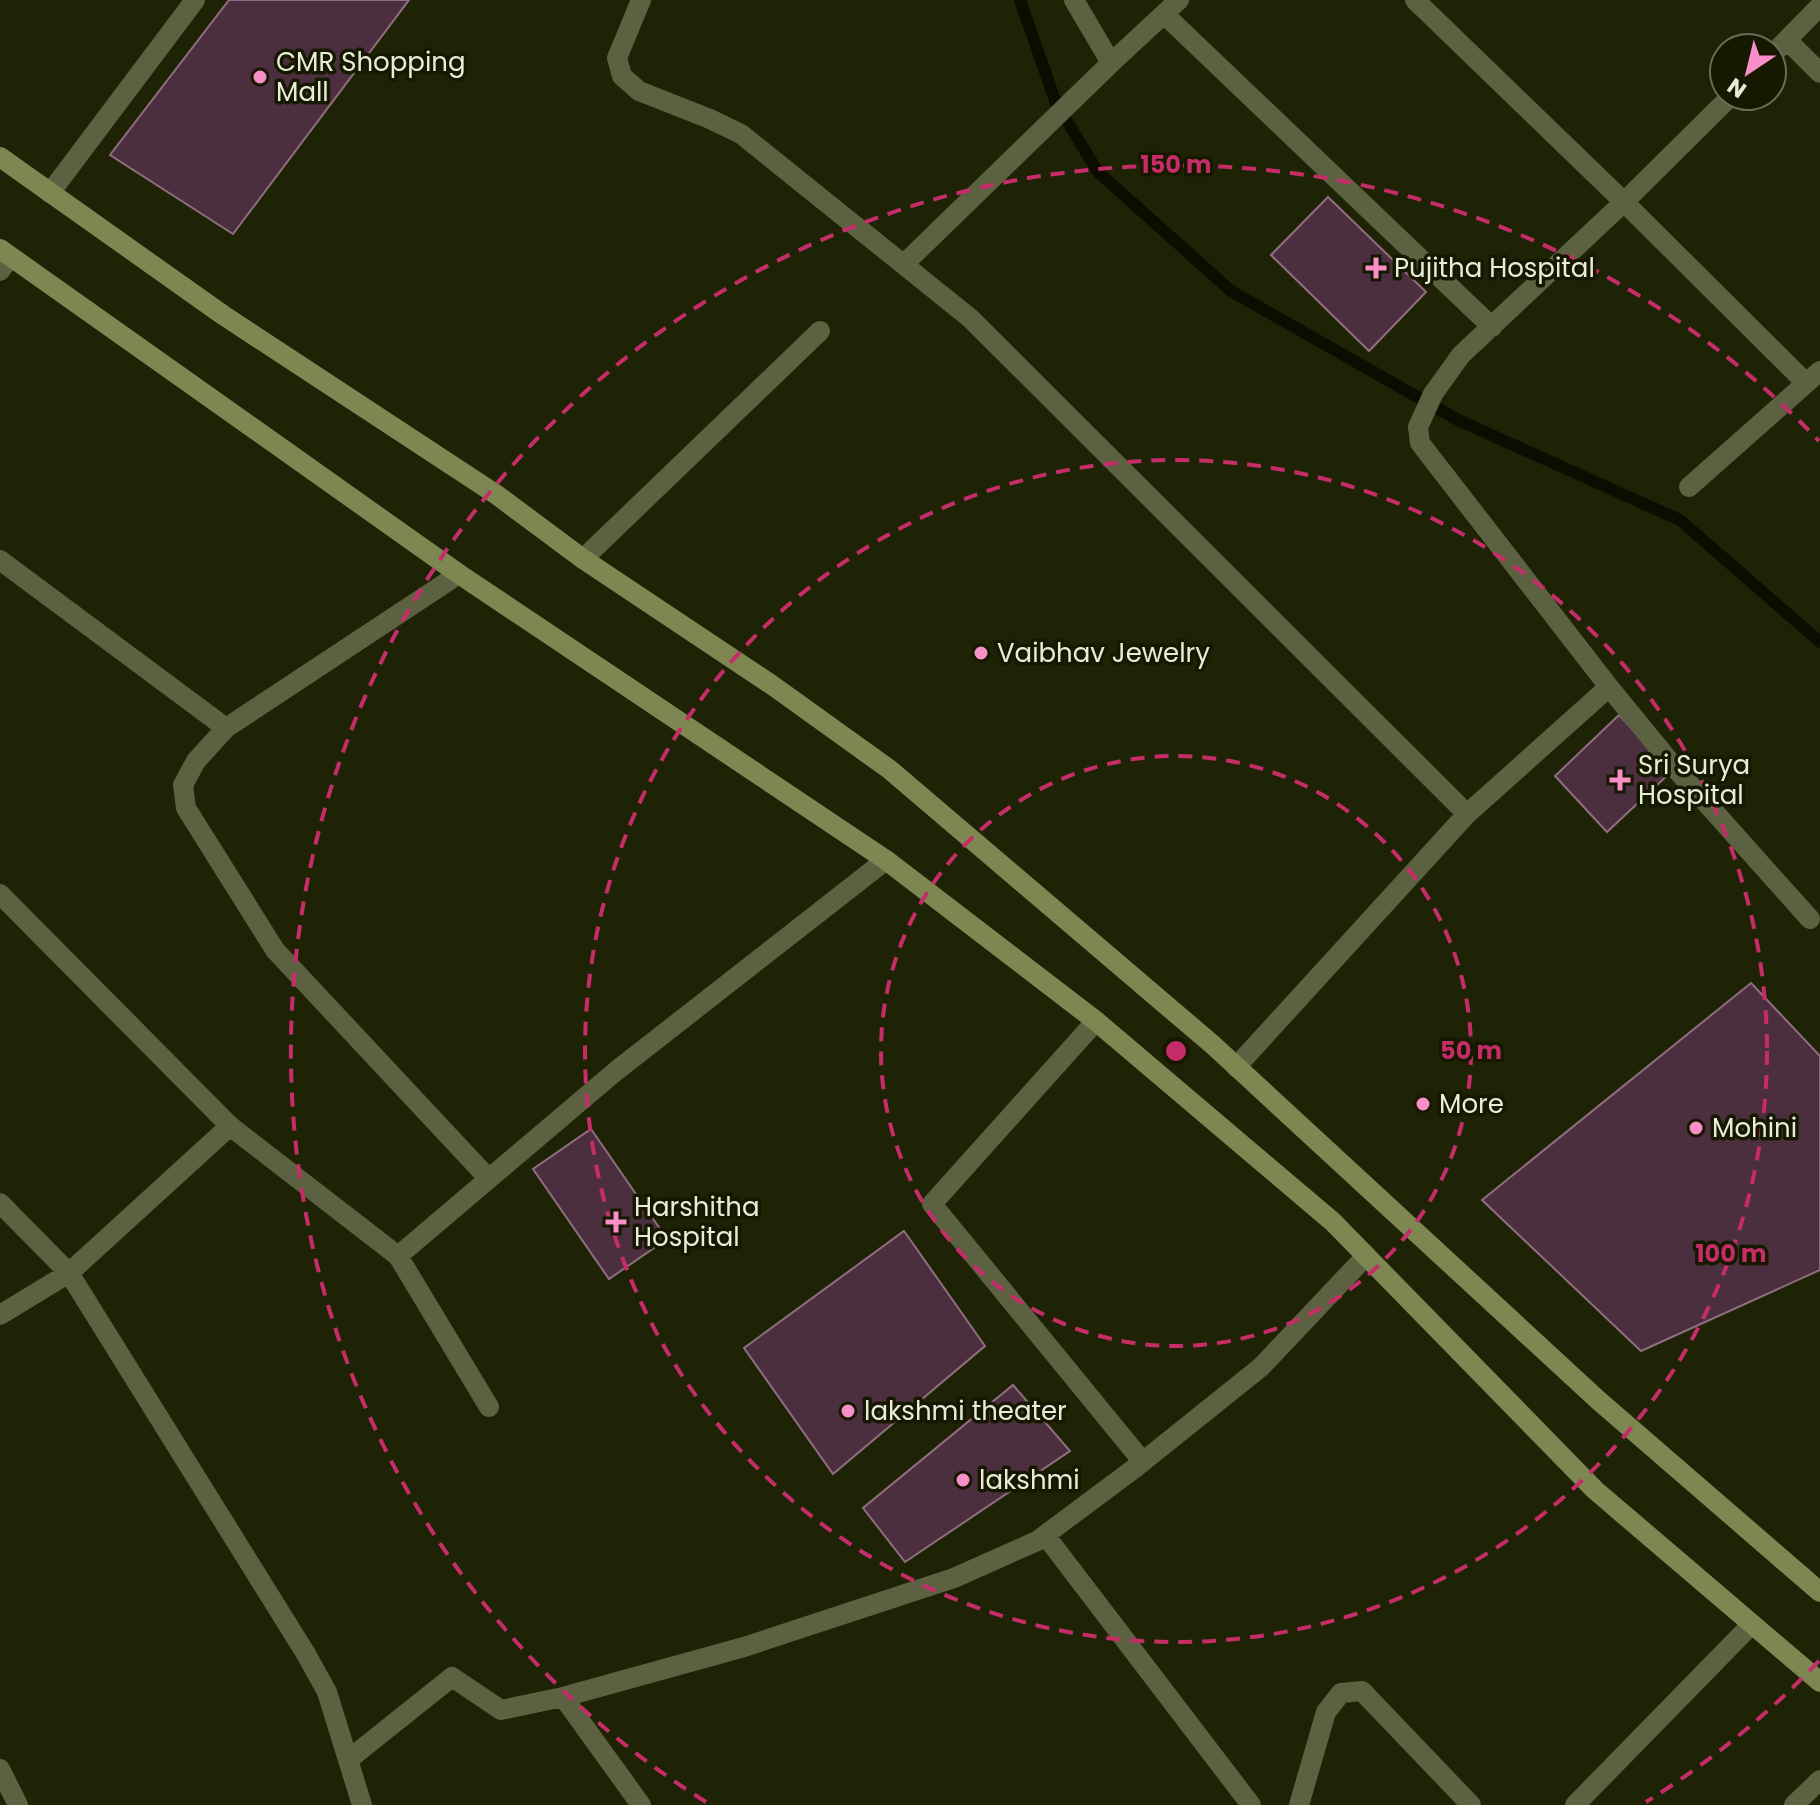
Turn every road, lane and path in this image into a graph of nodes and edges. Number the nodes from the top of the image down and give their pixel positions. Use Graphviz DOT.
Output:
graph roads {
  1 [pos="195,0"];
  2 [pos="641,0"];
  3 [pos="1074,0"];
  4 [pos="1415,0"];
  5 [pos="1820,6"];
  6 [pos="1172,7"];
  7 [pos="1788,39"];
  8 [pos="1788,53"];
  9 [pos="1111,63"];
  10 [pos="1820,73"];
  11 [pos="1715,112"];
  12 [pos="0,157"];
  13 [pos="50,193"];
  14 [pos="1624,202"];
  15 [pos="3,259"];
  16 [pos="904,264"];
  17 [pos="1492,327"];
  18 [pos="820,331"];
  19 [pos="1813,377"];
  20 [pos="1689,487"];
  21 [pos="583,559"];
  22 [pos="0,560"];
  23 [pos="459,574"];
  24 [pos="1609,687"];
  25 [pos="226,728"];
  26 [pos="1467,814"];
  27 [pos="886,860"];
  28 [pos="0,894"];
  29 [pos="1810,919"];
  30 [pos="1096,1021"];
  31 [pos="1236,1067"];
  32 [pos="230,1126"];
  33 [pos="489,1179"];
  34 [pos="0,1203"];
  35 [pos="398,1256"];
  36 [pos="1366,1256"];
  37 [pos="69,1273"];
  38 [pos="0,1315"];
  39 [pos="489,1407"];
  40 [pos="1143,1462"];
  41 [pos="1045,1535"];
  42 [pos="1820,1592"];
  43 [pos="1751,1625"];
  44 [pos="1820,1682"];
  45 [pos="563,1697"];
  46 [pos="348,1760"];
  47 [pos="0,1769"];
  48 [pos="1820,1780"];
  49 [pos="18,1805"];
  50 [pos="362,1805"];
  51 [pos="641,1805"];
  52 [pos="1251,1805"];
  53 [pos="1299,1805"];
  54 [pos="1471,1805"];
  55 [pos="1575,1805"];
  56 [pos="1794,1805"];
  1 -- 13 [label="street"];
  2 -- 16 [label="street"];
  3 -- 9 [label="street"];
  4 -- 14 [label="street"];
  5 -- 7 [label="street"];
  6 -- 9 [label="street"];
  6 -- 17 [label="street"];
  8 -- 10 [label="street"];
  9 -- 16 [label="street"];
  11 -- 14 [label="street"];
  12 -- 13 [label="main road"];
  13 -- 21 [label="main road"];
  14 -- 17 [label="street"];
  14 -- 19 [label="street"];
  15 -- 23 [label="main road"];
  16 -- 26 [label="street"];
  17 -- 24 [label="street"];
  18 -- 21 [label="street"];
  19 -- 20 [label="street"];
  21 -- 31 [label="main road"];
  22 -- 25 [label="street"];
  23 -- 25 [label="street"];
  23 -- 27 [label="main road"];
  24 -- 26 [label="street"];
  24 -- 29 [label="street"];
  25 -- 33 [label="street"];
  26 -- 31 [label="street"];
  27 -- 30 [label="main road"];
  27 -- 33 [label="street"];
  28 -- 32 [label="street"];
  30 -- 36 [label="main road"];
  30 -- 40 [label="street"];
  31 -- 42 [label="main road"];
  32 -- 35 [label="street"];
  32 -- 37 [label="street"];
  33 -- 35 [label="street"];
  34 -- 37 [label="street"];
  35 -- 39 [label="street"];
  36 -- 40 [label="street"];
  36 -- 43 [label="main road"];
  37 -- 38 [label="street"];
  37 -- 46 [label="street"];
  40 -- 41 [label="street"];
  41 -- 45 [label="street"];
  41 -- 52 [label="street"];
  43 -- 44 [label="main road"];
  43 -- 55 [label="street"];
  45 -- 46 [label="street"];
  45 -- 51 [label="street"];
  46 -- 50 [label="street"];
  47 -- 49 [label="street"];
  48 -- 56 [label="street"];
  53 -- 54 [label="street"];
}
